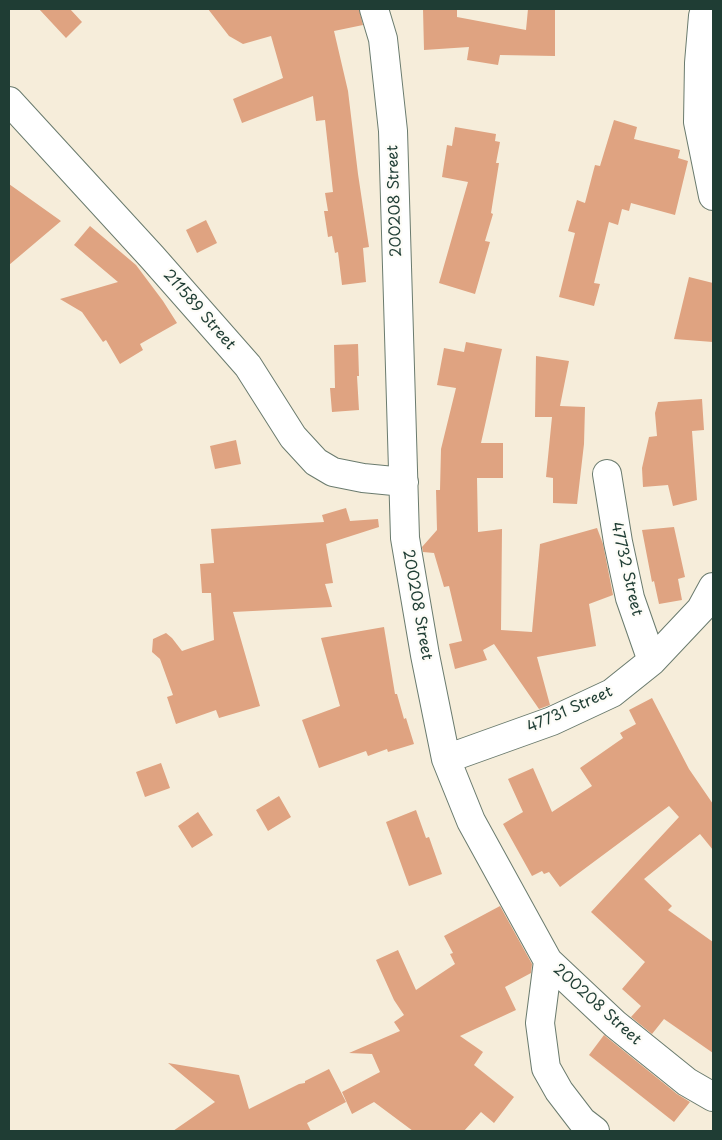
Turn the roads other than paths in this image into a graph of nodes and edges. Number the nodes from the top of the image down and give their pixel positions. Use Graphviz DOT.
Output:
graph roads {
  1 [pos="374,9"];
  2 [pos="705,9"];
  3 [pos="9,102"];
  4 [pos="713,196"];
  5 [pos="607,474"];
  6 [pos="404,482"];
  7 [pos="713,587"];
  8 [pos="652,661"];
  9 [pos="446,758"];
  10 [pos="548,961"];
  11 [pos="713,1097"];
  12 [pos="595,1131"];
  1 -- 6 [label="street, 200208 Street"];
  2 -- 4 [label="street"];
  3 -- 6 [label="street, 211589 Street"];
  5 -- 8 [label="street, 47732 Street"];
  6 -- 9 [label="street, 200208 Street"];
  7 -- 8 [label="street, 47731 Street"];
  8 -- 9 [label="street, 47731 Street"];
  9 -- 10 [label="street, 200208 Street"];
  10 -- 11 [label="street, 200208 Street"];
  10 -- 12 [label="street"];
}
